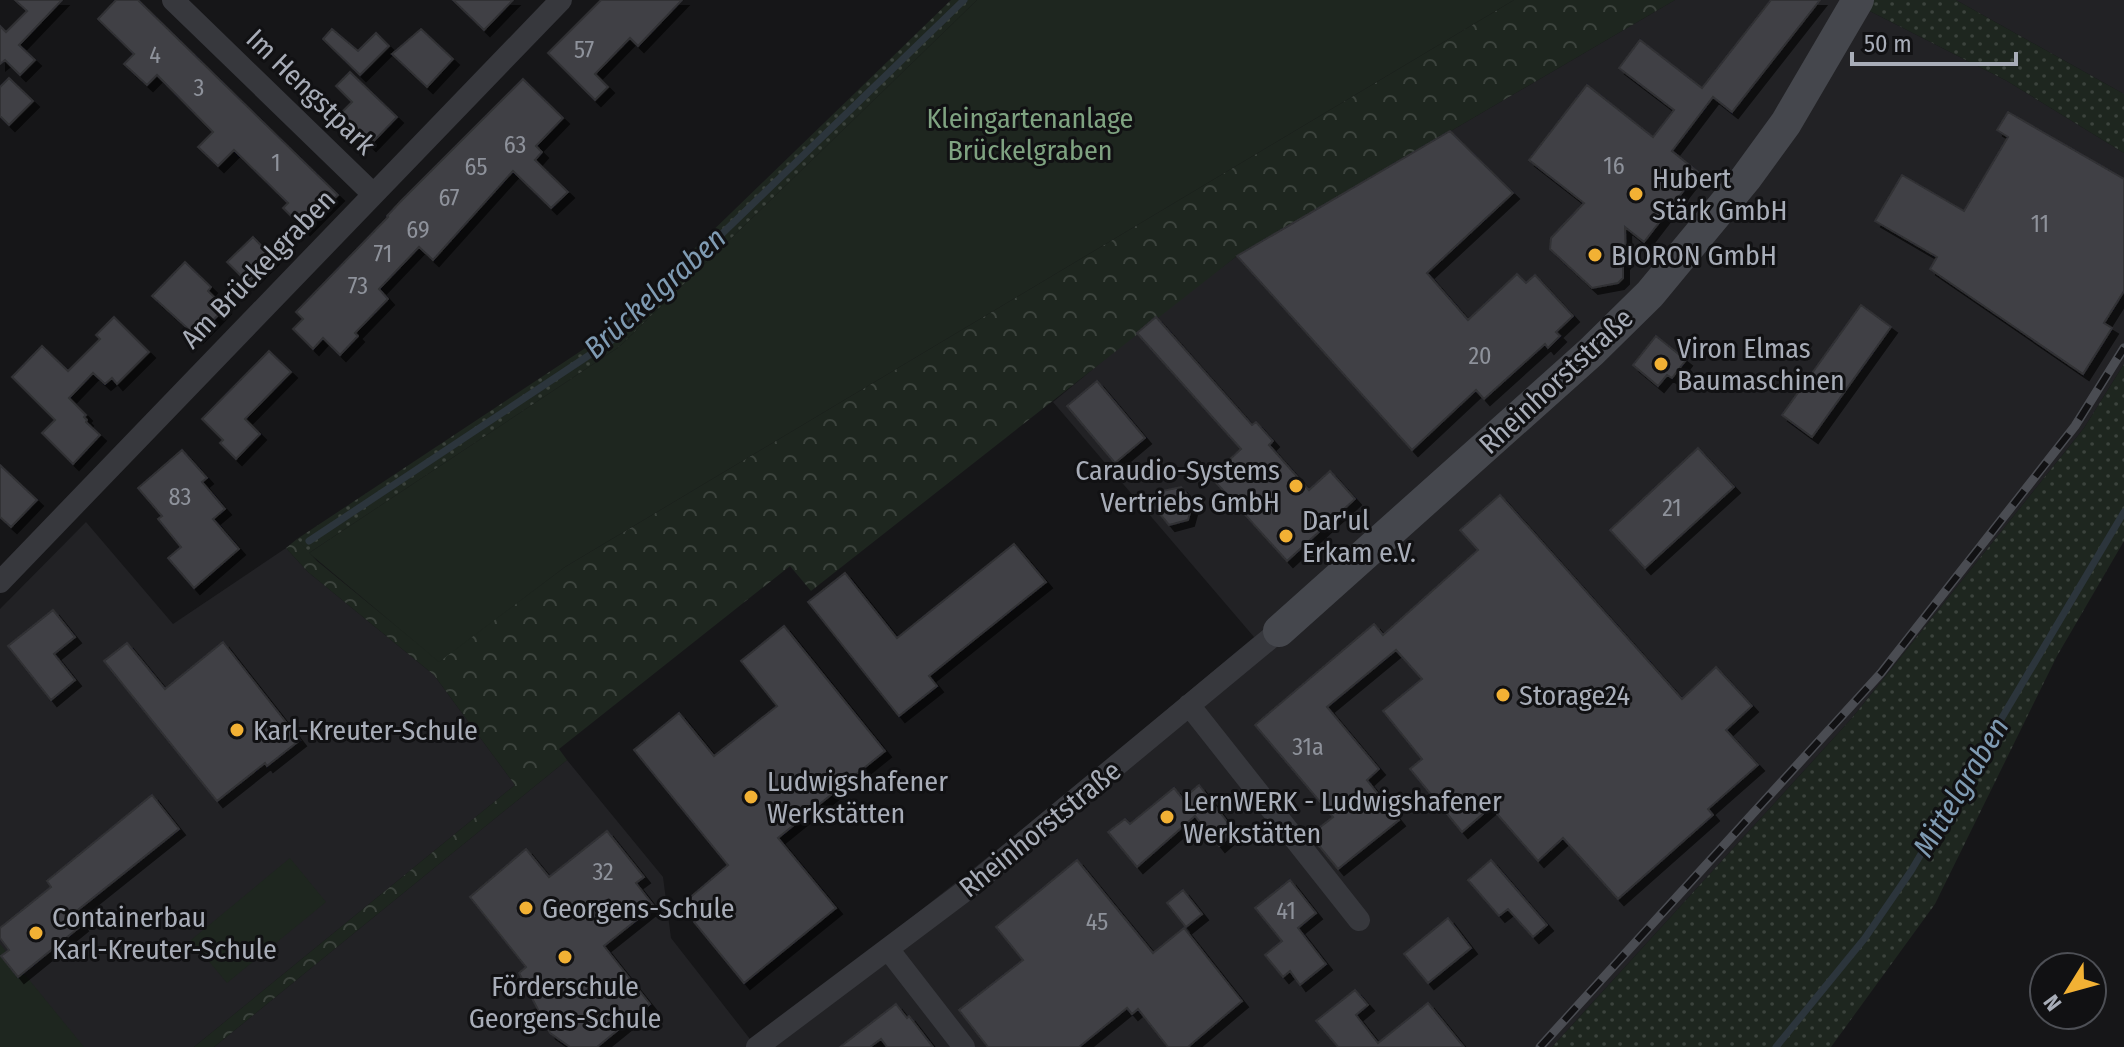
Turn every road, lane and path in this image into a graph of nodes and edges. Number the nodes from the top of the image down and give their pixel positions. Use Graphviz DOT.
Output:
graph roads {
  1 [pos="173,0"];
  2 [pos="561,0"];
  3 [pos="1858,0"];
  4 [pos="372,193"];
  5 [pos="2,576"];
  6 [pos="1279,631"];
  7 [pos="1189,705"];
  8 [pos="1359,920"];
  9 [pos="888,949"];
  10 [pos="757,1047"];
  11 [pos="964,1047"];
  1 -- 4 [label="street, Im Hengstpark"];
  2 -- 4 [label="street, Am Brückelgraben"];
  3 -- 6 [label="street, Rheinhorststraße"];
  4 -- 5 [label="street, Am Brückelgraben"];
  6 -- 7 [label="street, Rheinhorststraße"];
  7 -- 8 [label="street"];
  7 -- 9 [label="street, Rheinhorststraße"];
  9 -- 10 [label="street, Rheinhorststraße"];
  9 -- 11 [label="street"];
}
